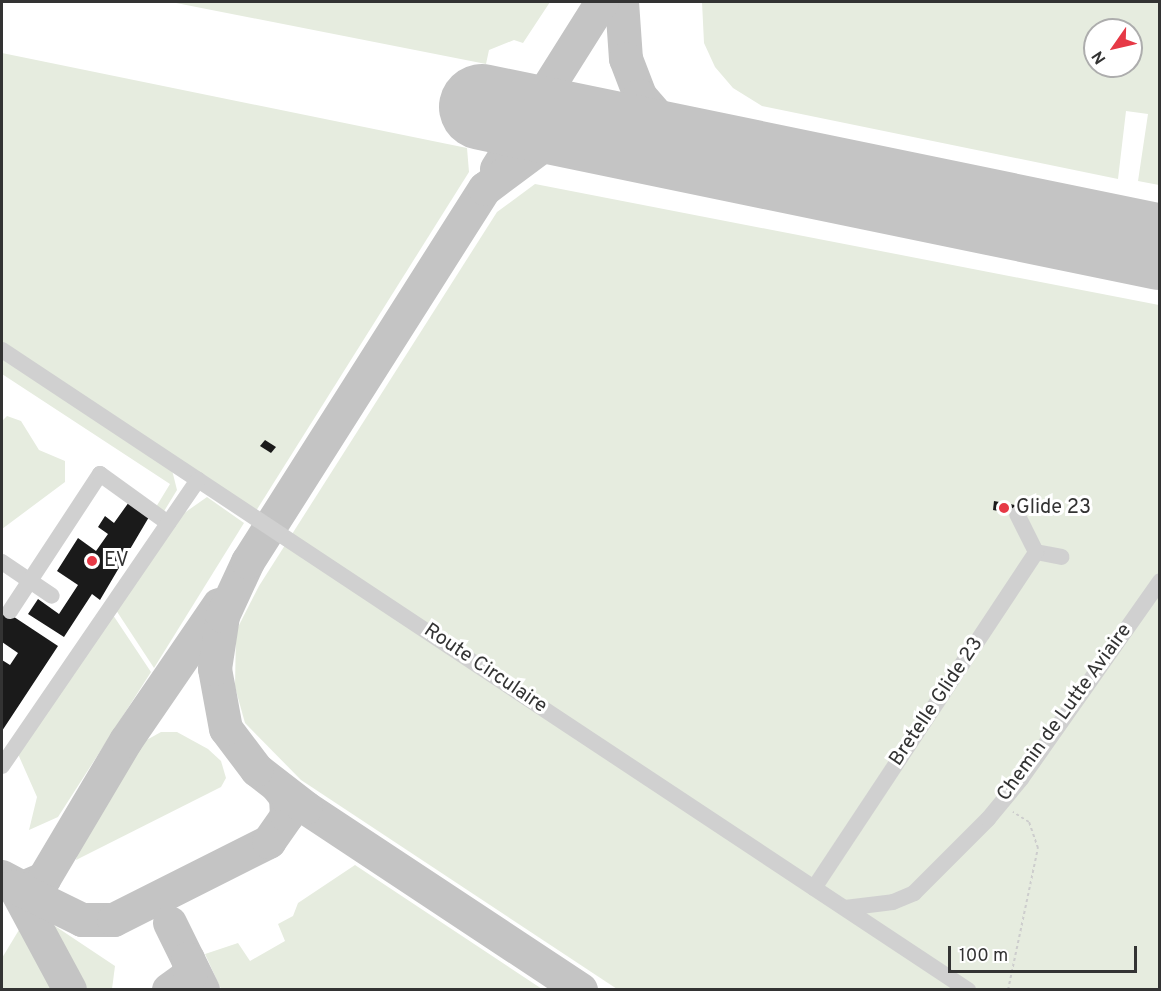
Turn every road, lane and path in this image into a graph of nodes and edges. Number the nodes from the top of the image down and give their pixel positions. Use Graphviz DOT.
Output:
graph roads {
  1 [pos="2,350"];
  2 [pos="198,480"];
  3 [pos="1017,514"];
  4 [pos="168,523"];
  5 [pos="1036,552"];
  6 [pos="1062,557"];
  7 [pos="2,562"];
  8 [pos="30,581"];
  9 [pos="1160,581"];
  10 [pos="52,596"];
  11 [pos="10,611"];
  12 [pos="2,766"];
  13 [pos="988,819"];
  14 [pos="814,888"];
  15 [pos="845,908"];
  16 [pos="968,990"];
  17 [pos="1008,990"];
  1 -- 2 [label="lane, Route Circulaire"];
  2 -- 4 [label="lane"];
  2 -- 14 [label="lane, Route Circulaire"];
  3 -- 5 [label="lane"];
  4 -- 8 [label="lane"];
  4 -- 12 [label="lane"];
  5 -- 6 [label="lane"];
  5 -- 14 [label="lane, Bretelle Glide 23"];
  7 -- 8 [label="lane"];
  8 -- 10 [label="lane"];
  8 -- 11 [label="lane"];
  9 -- 13 [label="lane, Chemin de Lutte Aviaire"];
  13 -- 15 [label="lane, Chemin de Lutte Aviaire"];
  13 -- 17 [label="path"];
  14 -- 15 [label="lane, Route Circulaire"];
  15 -- 16 [label="lane, Route Circulaire"];
}
